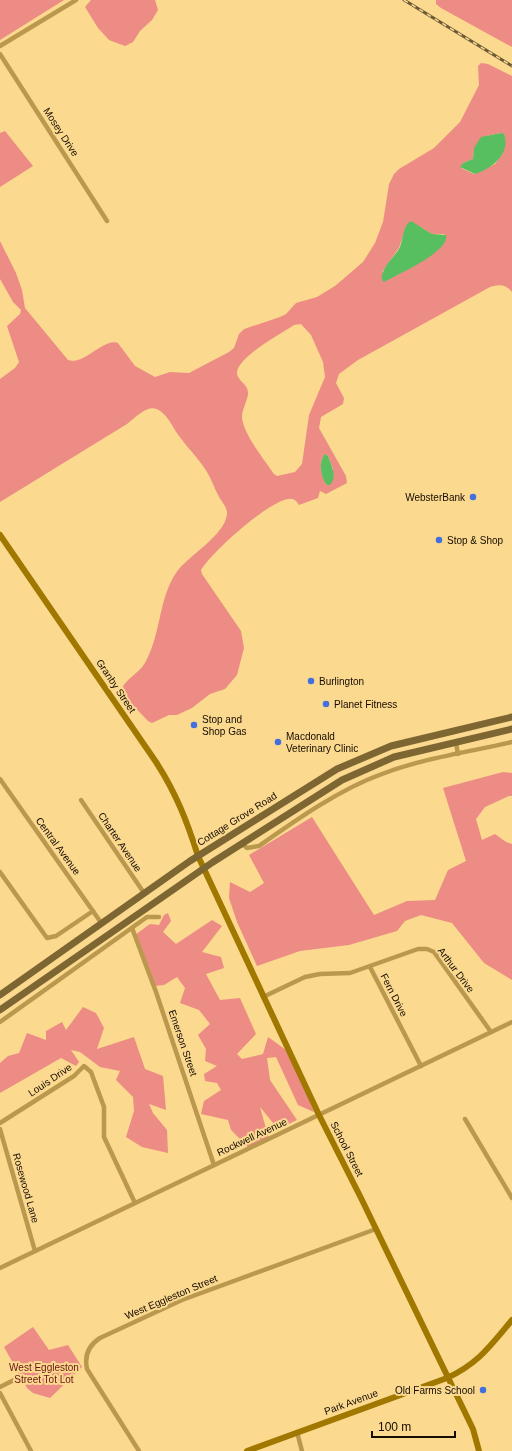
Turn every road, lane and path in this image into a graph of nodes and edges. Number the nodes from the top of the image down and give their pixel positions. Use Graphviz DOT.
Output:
graph roads {
  1 [pos="76,0"];
  2 [pos="0,46"];
  3 [pos="0,54"];
  4 [pos="107,221"];
  5 [pos="0,535"];
  6 [pos="512,717"];
  7 [pos="512,729"];
  8 [pos="512,742"];
  9 [pos="456,743"];
  10 [pos="391,746"];
  11 [pos="458,754"];
  12 [pos="394,757"];
  13 [pos="0,779"];
  14 [pos="81,800"];
  15 [pos="304,803"];
  16 [pos="310,812"];
  17 [pos="242,844"];
  18 [pos="198,856"];
  19 [pos="204,869"];
  20 [pos="0,872"];
  21 [pos="144,893"];
  22 [pos="93,911"];
  23 [pos="159,917"];
  24 [pos="102,924"];
  25 [pos="132,928"];
  26 [pos="370,967"];
  27 [pos="0,994"];
  28 [pos="263,996"];
  29 [pos="0,1010"];
  30 [pos="0,1022"];
  31 [pos="512,1022"];
  32 [pos="491,1032"];
  33 [pos="421,1066"];
  34 [pos="319,1116"];
  35 [pos="465,1119"];
  36 [pos="0,1123"];
  37 [pos="0,1129"];
  38 [pos="214,1165"];
  39 [pos="512,1198"];
  40 [pos="135,1203"];
  41 [pos="376,1229"];
  42 [pos="35,1251"];
  43 [pos="0,1268"];
  44 [pos="512,1320"];
  45 [pos="448,1378"];
  46 [pos="16,1379"];
  47 [pos="0,1387"];
  48 [pos="0,1393"];
  49 [pos="297,1432"];
  50 [pos="31,1451"];
  51 [pos="139,1451"];
  52 [pos="247,1451"];
  53 [pos="302,1451"];
  54 [pos="479,1451"];
  1 -- 2 [label="street"];
  3 -- 4 [label="street, Mosey Drive"];
  5 -- 18 [label="main road, Granby Street"];
  6 -- 10 [label="main road, Cottage Grove Road"];
  7 -- 9 [label="main road"];
  8 -- 11 [label="street"];
  9 -- 11 [label="street"];
  9 -- 12 [label="main road"];
  10 -- 12 [label="main road"];
  10 -- 18 [label="main road, Cottage Grove Road"];
  11 -- 16 [label="street"];
  12 -- 15 [label="main road"];
  13 -- 22 [label="street, Central Avenue"];
  14 -- 21 [label="street, Charter Avenue"];
  15 -- 16 [label="street"];
  15 -- 17 [label="main road"];
  16 -- 17 [label="street"];
  17 -- 19 [label="main road"];
  18 -- 19 [label="main road, School Street"];
  18 -- 21 [label="main road, Cottage Grove Road"];
  19 -- 28 [label="main road, School Street"];
  19 -- 29 [label="main road"];
  20 -- 22 [label="street"];
  21 -- 24 [label="main road, Cottage Grove Road"];
  22 -- 24 [label="street, Central Avenue"];
  23 -- 25 [label="street"];
  24 -- 27 [label="main road, Cottage Grove Road"];
  25 -- 30 [label="street"];
  25 -- 38 [label="street, Emerson Street"];
  26 -- 28 [label="street, Fern Drive"];
  26 -- 32 [label="street, Arthur Drive"];
  26 -- 33 [label="street, Fern Drive"];
  28 -- 34 [label="main road, School Street"];
  31 -- 32 [label="street, Rockwell Avenue"];
  32 -- 33 [label="street, Rockwell Avenue"];
  33 -- 34 [label="street, Rockwell Avenue"];
  34 -- 38 [label="street, Rockwell Avenue"];
  34 -- 41 [label="main road, School Street"];
  35 -- 39 [label="street"];
  36 -- 40 [label="street, Louis Drive"];
  37 -- 42 [label="street, Rosewood Lane"];
  38 -- 40 [label="street, Rockwell Avenue"];
  40 -- 42 [label="street, Rockwell Avenue"];
  41 -- 45 [label="main road, School Street"];
  41 -- 51 [label="street, West Eggleston Street"];
  42 -- 43 [label="street, Rockwell Avenue"];
  44 -- 45 [label="main road, Park Avenue"];
  45 -- 49 [label="main road, Park Avenue"];
  45 -- 54 [label="main road, School Street"];
  46 -- 47 [label="street"];
  48 -- 50 [label="street"];
  49 -- 52 [label="main road, Park Avenue"];
  49 -- 53 [label="street"];
}
